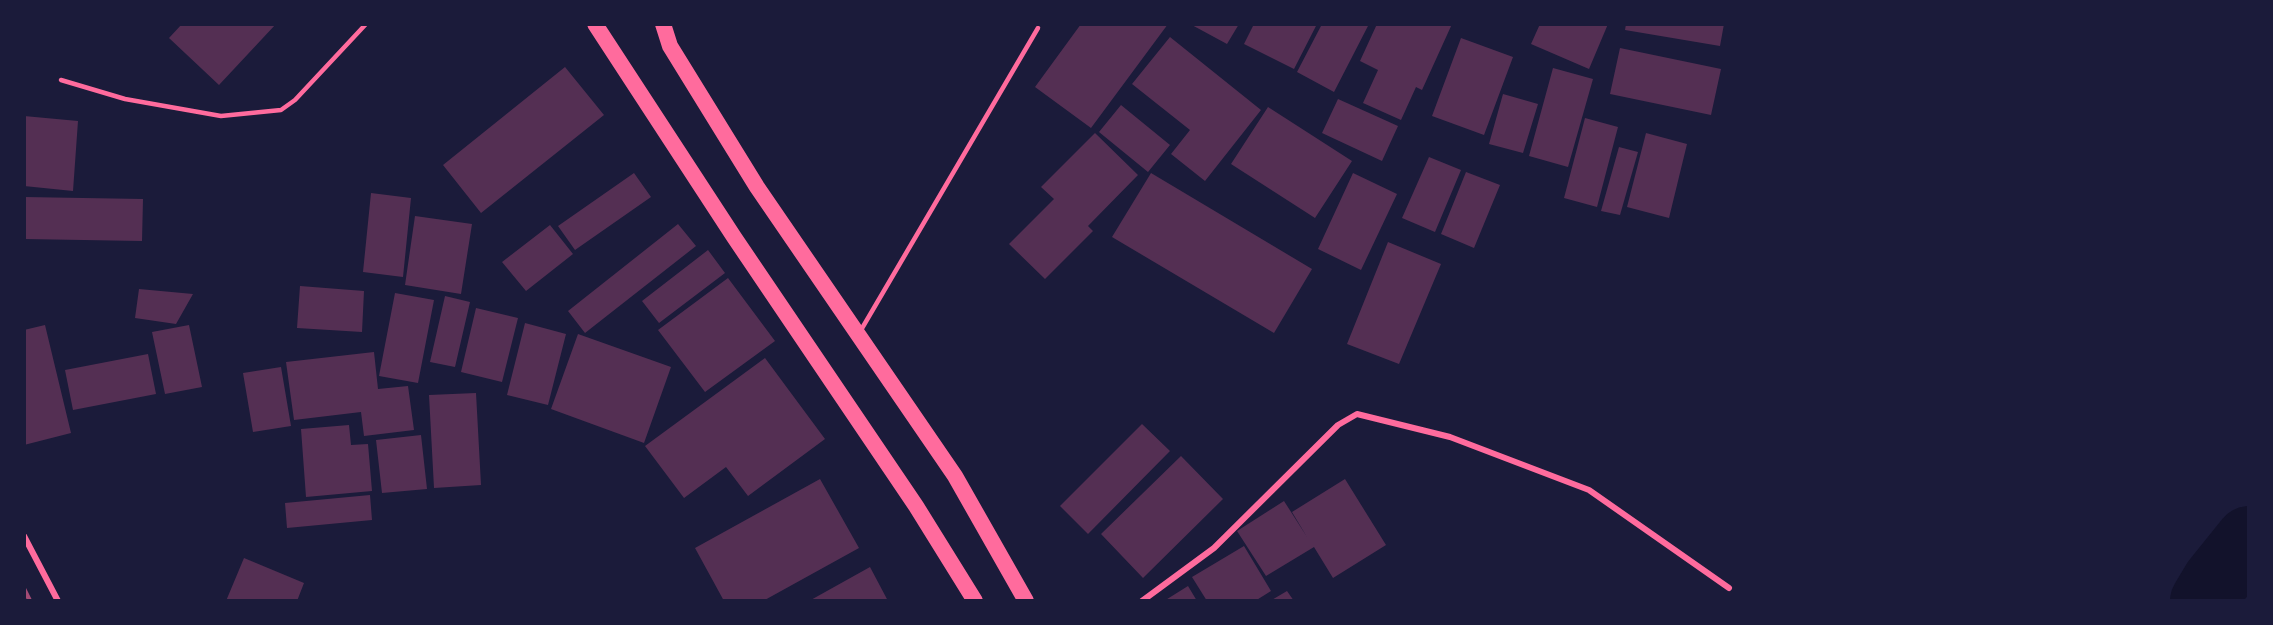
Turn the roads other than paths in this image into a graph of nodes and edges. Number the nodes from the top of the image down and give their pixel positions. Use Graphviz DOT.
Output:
graph roads {
  1 [pos="366,24"];
  2 [pos="595,24"];
  3 [pos="663,24"];
  4 [pos="1038,28"];
  5 [pos="61,80"];
  6 [pos="858,335"];
  7 [pos="24,536"];
  8 [pos="1729,588"];
  9 [pos="58,601"];
  10 [pos="975,601"];
  11 [pos="1026,601"];
  12 [pos="1142,601"];
  1 -- 5 [label="lane"];
  2 -- 10 [label="highway"];
  3 -- 6 [label="highway"];
  4 -- 6 [label="lane"];
  6 -- 11 [label="highway"];
  7 -- 9 [label="street"];
  8 -- 12 [label="street"];
}
